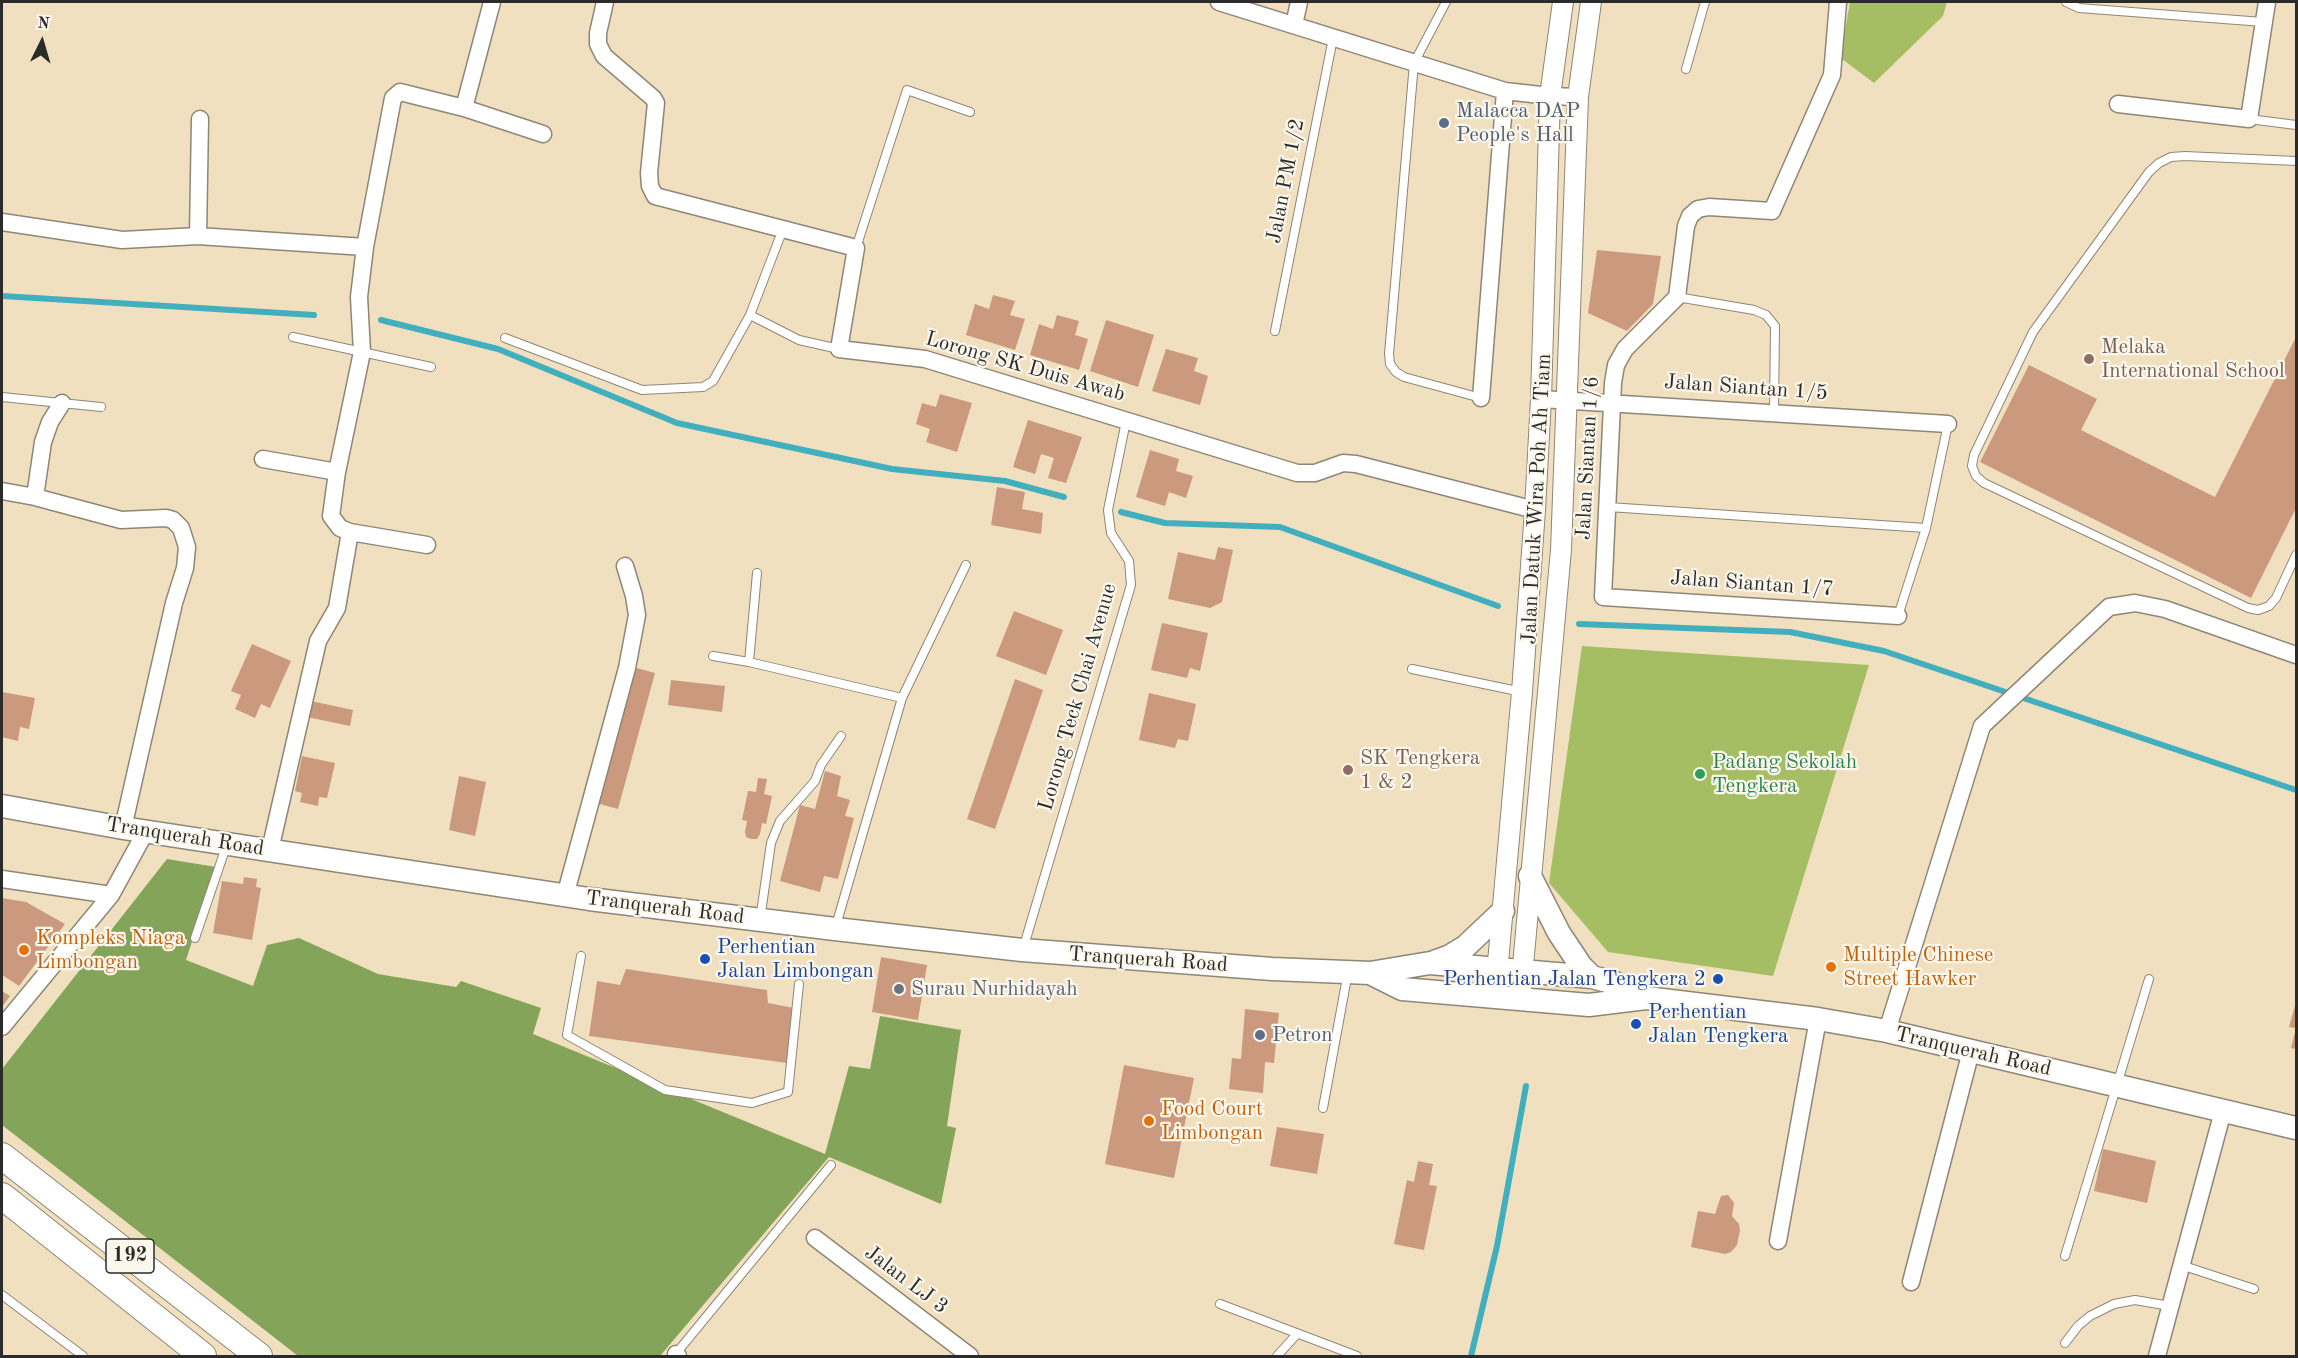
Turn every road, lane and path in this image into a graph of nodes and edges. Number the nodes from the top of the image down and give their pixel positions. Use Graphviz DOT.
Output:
graph roads {
  1 [pos="492,2"];
  2 [pos="605,2"];
  3 [pos="1219,2"];
  4 [pos="1299,2"];
  5 [pos="1446,2"];
  6 [pos="1563,2"];
  7 [pos="1591,2"];
  8 [pos="1705,2"];
  9 [pos="1838,2"];
  10 [pos="2066,2"];
  11 [pos="2267,2"];
  12 [pos="2264,22"];
  13 [pos="1294,25"];
  14 [pos="1333,38"];
  15 [pos="1414,63"];
  16 [pos="1686,69"];
  17 [pos="1505,91"];
  18 [pos="1550,96"];
  19 [pos="1578,97"];
  20 [pos="2118,104"];
  21 [pos="464,108"];
  22 [pos="970,112"];
  23 [pos="200,119"];
  24 [pos="2250,119"];
  25 [pos="2296,126"];
  26 [pos="543,134"];
  27 [pos="2296,161"];
  28 [pos="2,222"];
  29 [pos="783,229"];
  30 [pos="198,236"];
  31 [pos="365,247"];
  32 [pos="856,248"];
  33 [pos="1677,297"];
  34 [pos="750,315"];
  35 [pos="1275,331"];
  36 [pos="293,337"];
  37 [pos="505,338"];
  38 [pos="839,350"];
  39 [pos="362,352"];
  40 [pos="431,367"];
  41 [pos="2,397"];
  42 [pos="1481,398"];
  43 [pos="1541,399"];
  44 [pos="1568,401"];
  45 [pos="1612,402"];
  46 [pos="62,403"];
  47 [pos="101,407"];
  48 [pos="1774,412"];
  49 [pos="1126,421"];
  50 [pos="1948,424"];
  51 [pos="263,459"];
  52 [pos="337,472"];
  53 [pos="2,491"];
  54 [pos="35,497"];
  55 [pos="1608,507"];
  56 [pos="1535,510"];
  57 [pos="1926,528"];
  58 [pos="350,532"];
  59 [pos="427,545"];
  60 [pos="2296,555"];
  61 [pos="966,565"];
  62 [pos="625,566"];
  63 [pos="757,573"];
  64 [pos="1603,597"];
  65 [pos="1898,616"];
  66 [pos="713,656"];
  67 [pos="2296,656"];
  68 [pos="749,662"];
  69 [pos="1412,669"];
  70 [pos="1522,692"];
  71 [pos="902,698"];
  72 [pos="841,736"];
  73 [pos="2,806"];
  74 [pos="123,828"];
  75 [pos="146,831"];
  76 [pos="227,844"];
  77 [pos="270,850"];
  78 [pos="1530,876"];
  79 [pos="2,879"];
  80 [pos="111,895"];
  81 [pos="565,896"];
  82 [pos="1503,911"];
  83 [pos="760,920"];
  84 [pos="835,929"];
  85 [pos="195,938"];
  86 [pos="1022,950"];
  87 [pos="581,956"];
  88 [pos="1430,963"];
  89 [pos="1498,969"];
  90 [pos="1523,971"];
  91 [pos="1359,972"];
  92 [pos="1592,977"];
  93 [pos="2149,980"];
  94 [pos="799,984"];
  95 [pos="1495,996"];
  96 [pos="1520,998"];
  97 [pos="1646,998"];
  98 [pos="1818,1019"];
  99 [pos="2,1027"];
  100 [pos="1887,1031"];
  101 [pos="1971,1051"];
  102 [pos="2117,1086"];
  103 [pos="1323,1108"];
  104 [pos="2223,1111"];
  105 [pos="2296,1128"];
  106 [pos="2,1156"];
  107 [pos="831,1165"];
  108 [pos="2,1196"];
  109 [pos="815,1238"];
  110 [pos="1778,1241"];
  111 [pos="2065,1256"];
  112 [pos="2180,1265"];
  113 [pos="1911,1282"];
  114 [pos="2254,1289"];
  115 [pos="2,1296"];
  116 [pos="1220,1304"];
  117 [pos="2170,1306"];
  118 [pos="1297,1334"];
  119 [pos="2065,1343"];
  120 [pos="82,1356"];
  121 [pos="201,1356"];
  122 [pos="259,1356"];
  123 [pos="676,1356"];
  124 [pos="970,1356"];
  125 [pos="1277,1356"];
  126 [pos="1358,1356"];
  127 [pos="2157,1356"];
  1 -- 21 [label="street"];
  2 -- 29 [label="street"];
  3 -- 13 [label="street"];
  4 -- 13 [label="street"];
  5 -- 15 [label="lane"];
  6 -- 18 [label="street, Jalan Datuk Wira Poh Ah Tiam"];
  7 -- 19 [label="street, Jalan Datuk Wira Poh Ah Tiam"];
  8 -- 16 [label="lane"];
  9 -- 33 [label="street"];
  10 -- 12 [label="lane"];
  11 -- 12 [label="street"];
  12 -- 24 [label="street"];
  13 -- 14 [label="street"];
  14 -- 15 [label="street"];
  14 -- 35 [label="lane, Jalan PM 1/2"];
  15 -- 17 [label="street"];
  15 -- 42 [label="lane"];
  17 -- 18 [label="street"];
  17 -- 42 [label="street"];
  18 -- 19 [label="street"];
  18 -- 43 [label="street, Jalan Datuk Wira Poh Ah Tiam"];
  19 -- 44 [label="street, Jalan Datuk Wira Poh Ah Tiam"];
  20 -- 24 [label="street"];
  21 -- 26 [label="street"];
  21 -- 31 [label="street"];
  22 -- 32 [label="lane"];
  23 -- 30 [label="street"];
  24 -- 25 [label="lane"];
  27 -- 60 [label="lane"];
  28 -- 30 [label="street"];
  29 -- 32 [label="street"];
  29 -- 34 [label="lane"];
  30 -- 31 [label="street"];
  31 -- 39 [label="street"];
  32 -- 38 [label="street"];
  33 -- 45 [label="street, Jalan Siantan 1/6"];
  33 -- 48 [label="lane"];
  34 -- 37 [label="lane"];
  34 -- 38 [label="lane"];
  36 -- 39 [label="lane"];
  38 -- 49 [label="street, Lorong SK Duis Awab"];
  39 -- 40 [label="lane"];
  39 -- 52 [label="street"];
  41 -- 46 [label="lane"];
  43 -- 44 [label="street, Jalan Siantan 1/5"];
  43 -- 56 [label="street, Jalan Datuk Wira Poh Ah Tiam"];
  44 -- 45 [label="street, Jalan Siantan 1/5"];
  44 -- 78 [label="street, Jalan Datuk Wira Poh Ah Tiam"];
  45 -- 48 [label="street, Jalan Siantan 1/5"];
  45 -- 55 [label="street, Jalan Siantan 1/6"];
  46 -- 47 [label="lane"];
  46 -- 54 [label="street"];
  48 -- 50 [label="street, Jalan Siantan 1/5"];
  49 -- 56 [label="street, Lorong SK Duis Awab"];
  49 -- 86 [label="lane, Lorong Teck Chai Avenue"];
  50 -- 57 [label="lane"];
  51 -- 52 [label="street"];
  52 -- 58 [label="street"];
  53 -- 54 [label="street"];
  54 -- 74 [label="street"];
  55 -- 57 [label="lane"];
  55 -- 64 [label="street, Jalan Siantan 1/6"];
  56 -- 70 [label="street, Jalan Datuk Wira Poh Ah Tiam"];
  57 -- 65 [label="lane"];
  58 -- 59 [label="street"];
  58 -- 77 [label="street"];
  61 -- 71 [label="lane"];
  62 -- 81 [label="street"];
  63 -- 68 [label="lane"];
  64 -- 65 [label="street, Jalan Siantan 1/7"];
  66 -- 68 [label="lane"];
  67 -- 100 [label="street"];
  68 -- 71 [label="lane"];
  69 -- 70 [label="lane"];
  70 -- 82 [label="street, Jalan Datuk Wira Poh Ah Tiam"];
  71 -- 84 [label="lane"];
  72 -- 83 [label="lane"];
  73 -- 74 [label="main road, Tranquerah Road"];
  74 -- 75 [label="main road, Tranquerah Road"];
  75 -- 76 [label="main road, Tranquerah Road"];
  75 -- 80 [label="street"];
  76 -- 77 [label="main road, Tranquerah Road"];
  76 -- 85 [label="lane"];
  77 -- 81 [label="main road, Tranquerah Road"];
  78 -- 90 [label="street, Jalan Datuk Wira Poh Ah Tiam"];
  78 -- 92 [label="main road"];
  79 -- 80 [label="street"];
  80 -- 99 [label="street"];
  81 -- 83 [label="main road, Tranquerah Road"];
  82 -- 88 [label="main road"];
  82 -- 89 [label="street, Jalan Datuk Wira Poh Ah Tiam"];
  83 -- 84 [label="main road, Tranquerah Road"];
  84 -- 86 [label="main road, Tranquerah Road"];
  86 -- 91 [label="main road, Tranquerah Road"];
  87 -- 94 [label="lane"];
  88 -- 89 [label="main road, Tranquerah Road"];
  88 -- 91 [label="main road, Tranquerah Road"];
  89 -- 90 [label="main road, Tranquerah Road"];
  89 -- 95 [label="street, Jalan Datuk Wira Poh Ah Tiam"];
  90 -- 92 [label="main road, Tranquerah Road"];
  90 -- 96 [label="street, Jalan Datuk Wira Poh Ah Tiam"];
  91 -- 95 [label="main road, Tranquerah Road"];
  91 -- 103 [label="lane"];
  92 -- 97 [label="main road, Tranquerah Road"];
  93 -- 102 [label="lane"];
  95 -- 96 [label="main road, Tranquerah Road"];
  96 -- 97 [label="main road, Tranquerah Road"];
  97 -- 98 [label="main road, Tranquerah Road"];
  98 -- 100 [label="main road, Tranquerah Road"];
  98 -- 110 [label="street"];
  100 -- 101 [label="main road, Tranquerah Road"];
  101 -- 102 [label="main road, Tranquerah Road"];
  101 -- 113 [label="street"];
  102 -- 104 [label="main road, Tranquerah Road"];
  102 -- 111 [label="lane"];
  104 -- 105 [label="main road, Tranquerah Road"];
  104 -- 112 [label="street"];
  106 -- 122 [label="main road, 192"];
  107 -- 123 [label="lane"];
  108 -- 121 [label="main road, 192"];
  109 -- 124 [label="street, Jalan LJ 3"];
  112 -- 114 [label="lane"];
  112 -- 117 [label="street"];
  115 -- 120 [label="lane"];
  116 -- 118 [label="lane"];
  117 -- 119 [label="lane"];
  117 -- 127 [label="street"];
  118 -- 125 [label="lane"];
  118 -- 126 [label="lane"];
}
